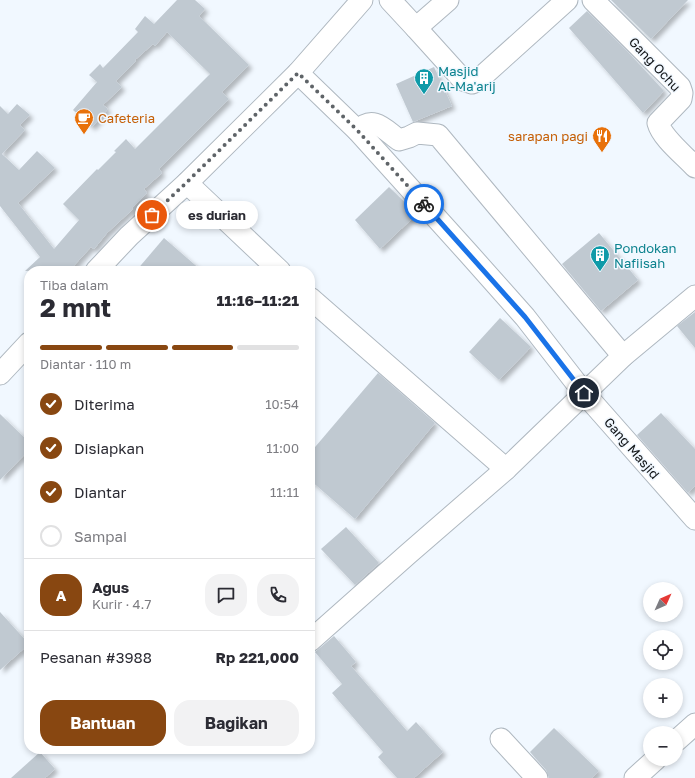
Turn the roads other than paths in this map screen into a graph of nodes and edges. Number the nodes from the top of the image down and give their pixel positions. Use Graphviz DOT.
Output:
graph roads {
  1 [pos="362,0"];
  2 [pos="390,0"];
  3 [pos="448,0"];
  4 [pos="567,0"];
  5 [pos="593,0"];
  6 [pos="416,28"];
  7 [pos="298,73"];
  8 [pos="358,131"];
  9 [pos="695,166"];
  10 [pos="186,183"];
  11 [pos="101,266"];
  12 [pos="269,266"];
  13 [pos="695,296"];
  14 [pos="315,302"];
  15 [pos="24,347"];
  16 [pos="623,356"];
  17 [pos="2,367"];
  18 [pos="584,393"];
  19 [pos="506,469"];
  20 [pos="695,519"];
  21 [pos="315,637"];
  22 [pos="695,724"];
  23 [pos="683,735"];
  24 [pos="501,739"];
  25 [pos="648,766"];
  26 [pos="537,778"];
  27 [pos="634,778"];
  1 -- 7 [label="street"];
  2 -- 6 [label="street"];
  3 -- 6 [label="street"];
  4 -- 6 [label="street"];
  5 -- 9 [label="street, Gang Ochu"];
  7 -- 8 [label="street, Gang Masjid"];
  7 -- 10 [label="street"];
  8 -- 16 [label="street"];
  8 -- 18 [label="street, Gang Masjid"];
  10 -- 11 [label="street"];
  10 -- 12 [label="street"];
  13 -- 16 [label="street"];
  14 -- 19 [label="street"];
  15 -- 17 [label="street"];
  16 -- 18 [label="street"];
  18 -- 19 [label="street"];
  18 -- 20 [label="street, Gang Masjid"];
  19 -- 21 [label="street"];
  22 -- 23 [label="street"];
  24 -- 26 [label="street"];
  25 -- 27 [label="street"];
}
